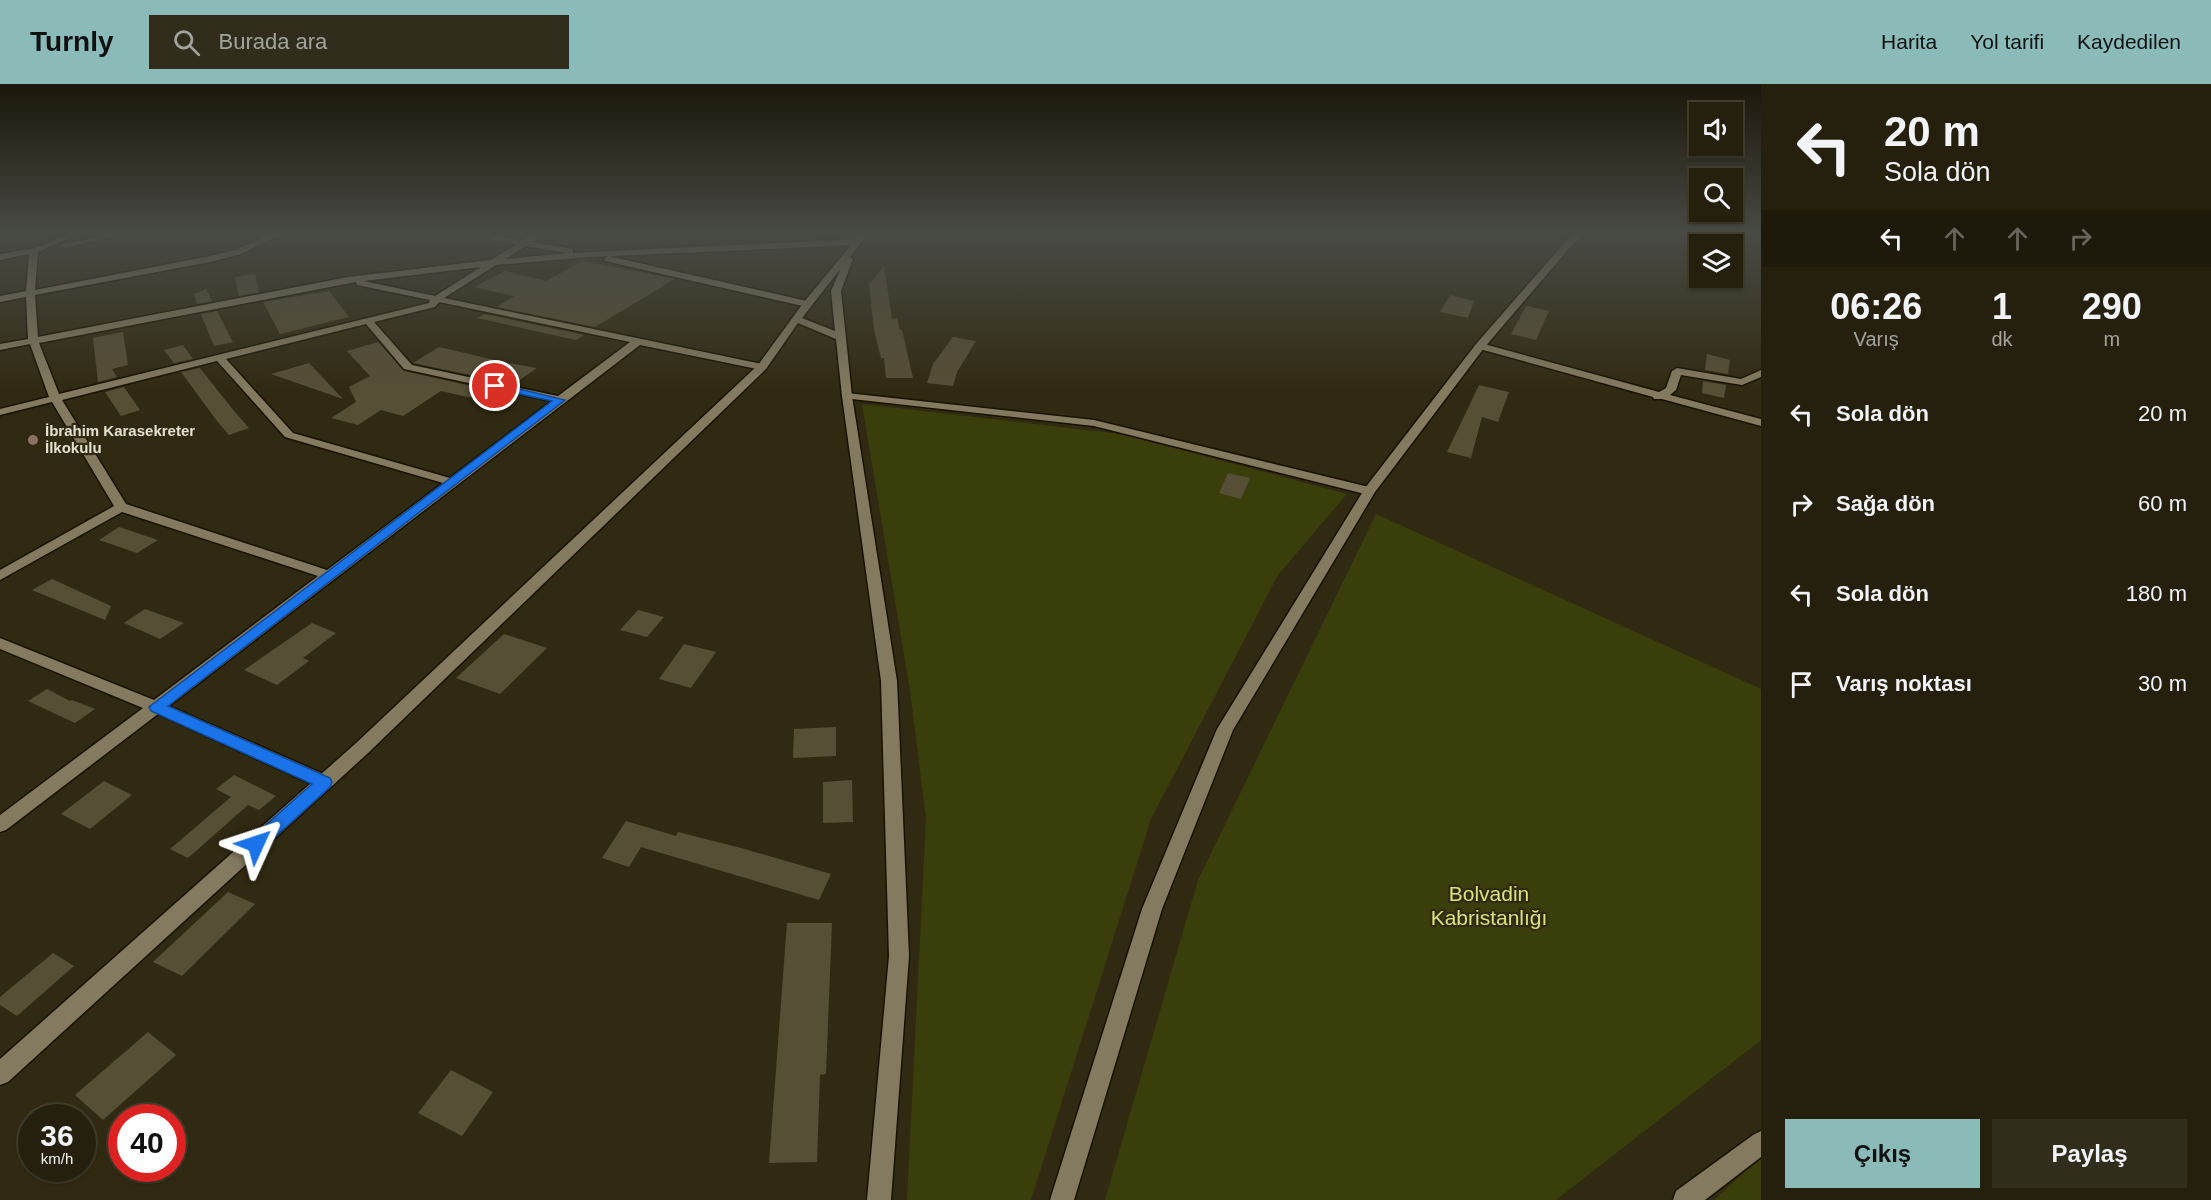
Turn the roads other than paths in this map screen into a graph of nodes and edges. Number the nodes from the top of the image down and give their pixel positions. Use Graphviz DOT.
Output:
graph roads {
  1 [pos="31,286"];
  2 [pos="67,286"];
  3 [pos="316,286"];
  4 [pos="376,286"];
  5 [pos="456,286"];
  6 [pos="727,286"];
  7 [pos="821,286"];
  8 [pos="838,286"];
  9 [pos="1531,286"];
  10 [pos="30,293"];
  11 [pos="0,299"];
  12 [pos="436,299"];
  13 [pos="807,304"];
  14 [pos="796,319"];
  15 [pos="369,322"];
  16 [pos="841,337"];
  17 [pos="33,340"];
  18 [pos="640,340"];
  19 [pos="1480,345"];
  20 [pos="0,347"];
  21 [pos="220,359"];
  22 [pos="762,367"];
  23 [pos="1760,373"];
  24 [pos="848,396"];
  25 [pos="1658,397"];
  26 [pos="55,398"];
  27 [pos="560,400"];
  28 [pos="0,412"];
  29 [pos="1761,423"];
  30 [pos="452,482"];
  31 [pos="1369,491"];
  32 [pos="121,507"];
  33 [pos="328,575"];
  34 [pos="0,576"];
  35 [pos="0,643"];
  36 [pos="156,707"];
  37 [pos="324,782"];
  38 [pos="0,825"];
  39 [pos="0,1074"];
  40 [pos="1761,1143"];
  41 [pos="879,1200"];
  42 [pos="1062,1200"];
  43 [pos="1685,1200"];
  1 -- 10 [label="street"];
  2 -- 10 [label="street"];
  3 -- 17 [label="street"];
  4 -- 12 [label="street"];
  5 -- 12 [label="street"];
  6 -- 13 [label="street"];
  7 -- 13 [label="street"];
  8 -- 16 [label="street"];
  9 -- 19 [label="street"];
  10 -- 11 [label="street"];
  10 -- 17 [label="street"];
  12 -- 15 [label="street"];
  12 -- 18 [label="street"];
  13 -- 14 [label="street"];
  14 -- 16 [label="street"];
  14 -- 22 [label="street"];
  15 -- 21 [label="street"];
  15 -- 27 [label="street"];
  16 -- 24 [label="street"];
  17 -- 20 [label="street"];
  17 -- 26 [label="street"];
  18 -- 22 [label="street"];
  18 -- 27 [label="street"];
  19 -- 25 [label="street"];
  19 -- 31 [label="street"];
  21 -- 26 [label="street"];
  21 -- 30 [label="street"];
  22 -- 37 [label="street"];
  23 -- 25 [label="street"];
  24 -- 31 [label="street"];
  24 -- 41 [label="street"];
  25 -- 29 [label="street"];
  26 -- 28 [label="street"];
  26 -- 32 [label="street"];
  27 -- 30 [label="street"];
  30 -- 33 [label="street"];
  31 -- 42 [label="street"];
  32 -- 33 [label="street"];
  32 -- 34 [label="street"];
  33 -- 36 [label="street"];
  35 -- 36 [label="street"];
  36 -- 37 [label="street"];
  36 -- 38 [label="street"];
  37 -- 39 [label="street"];
  40 -- 43 [label="street"];
}
